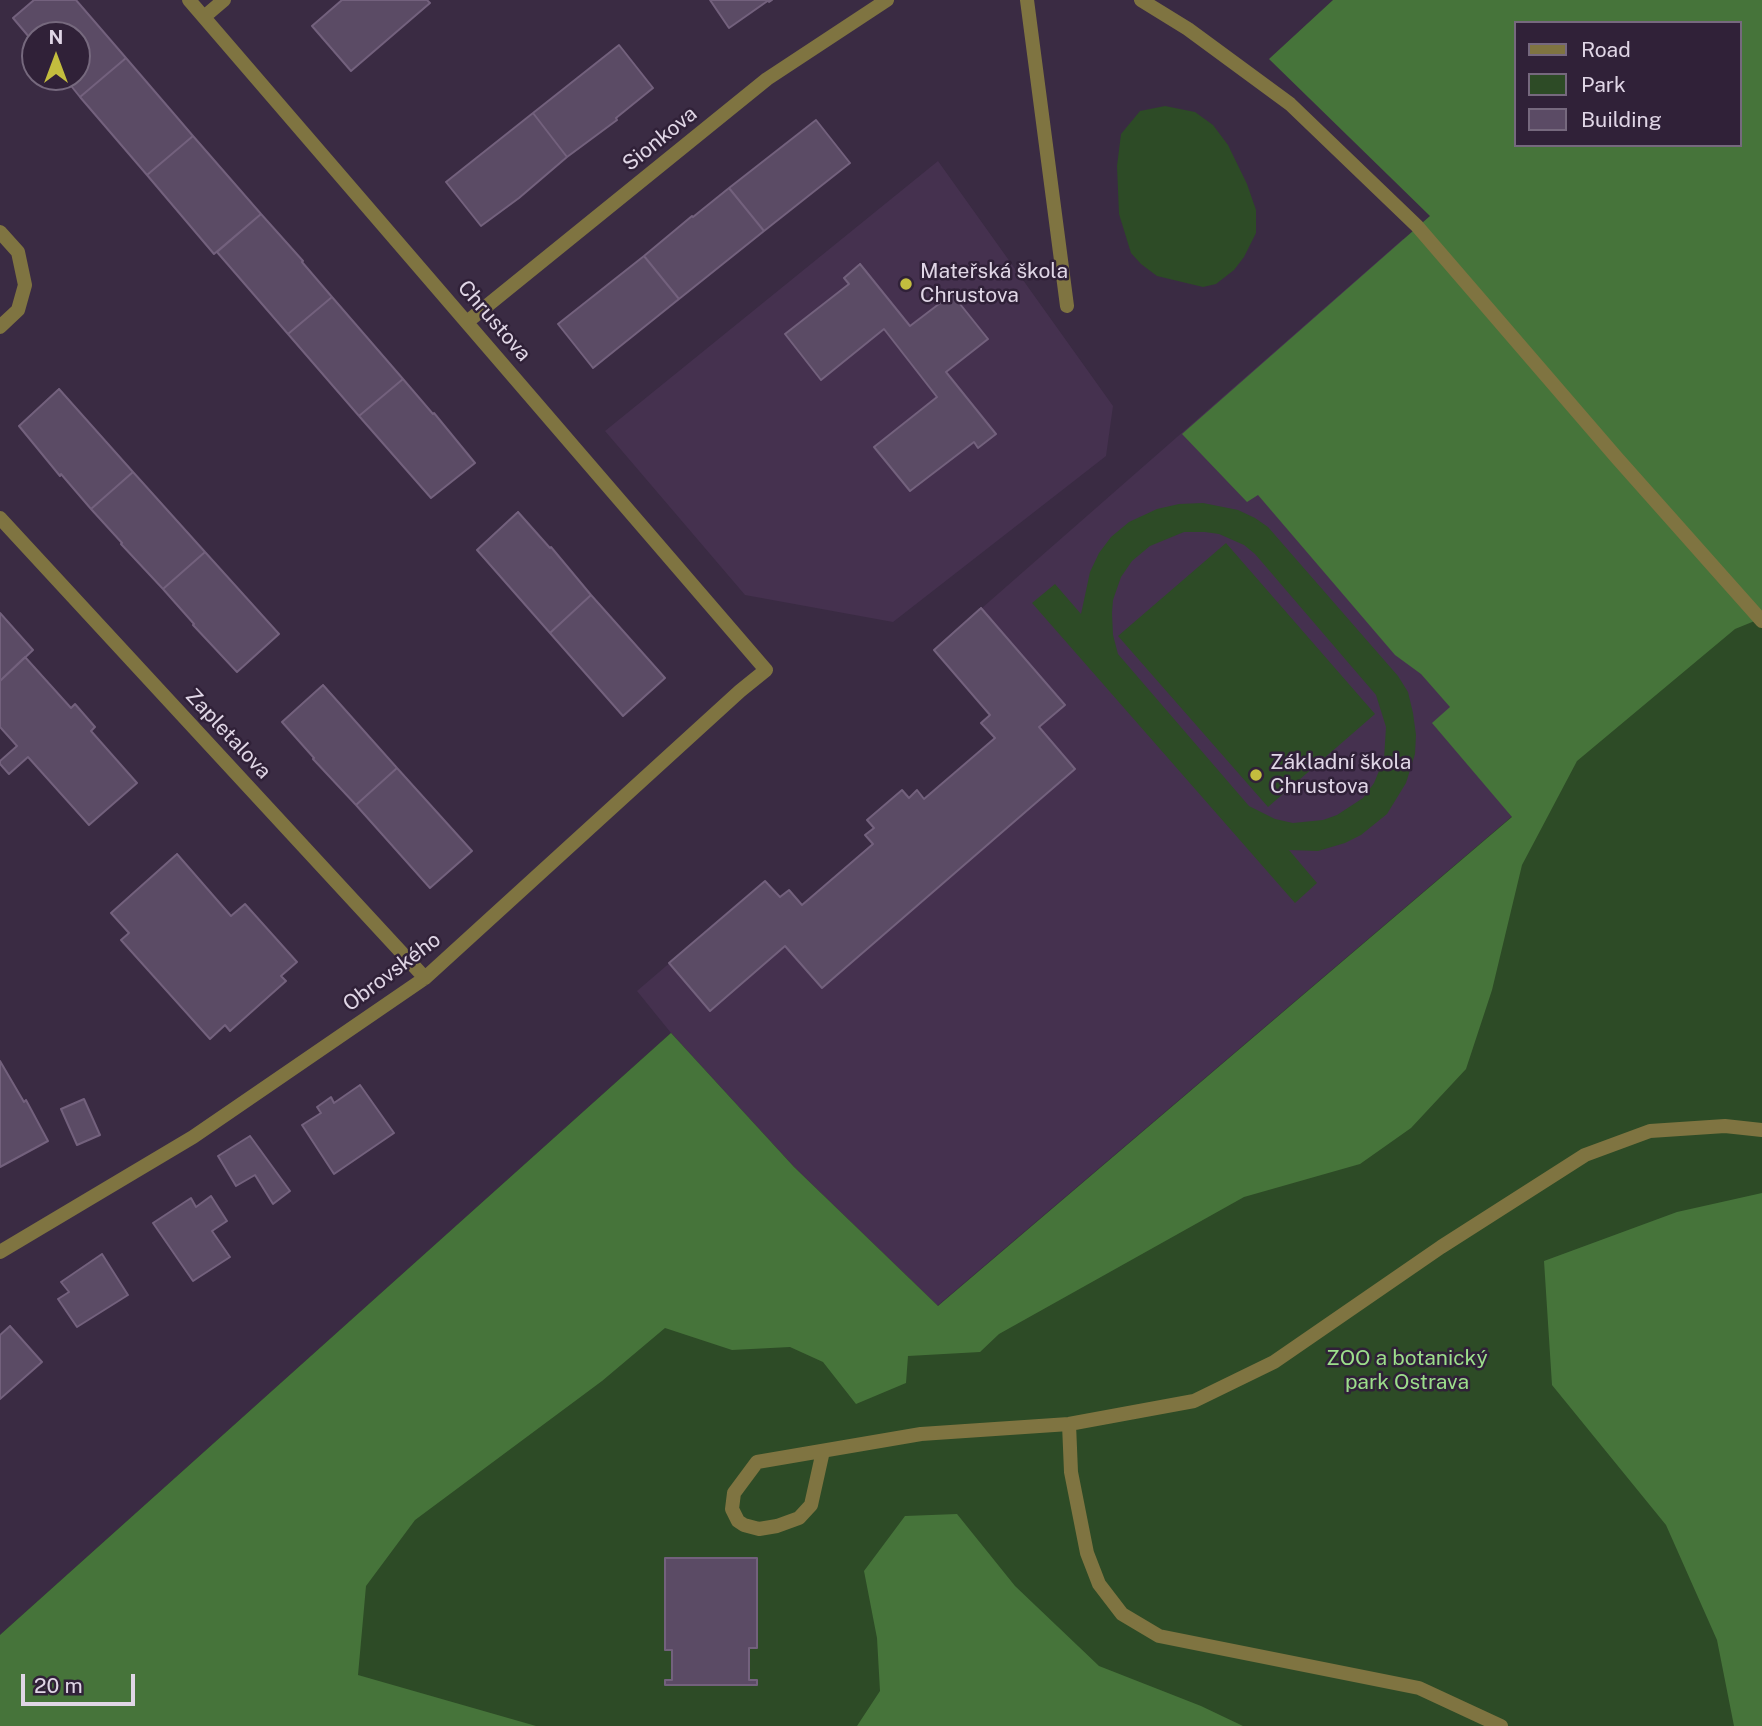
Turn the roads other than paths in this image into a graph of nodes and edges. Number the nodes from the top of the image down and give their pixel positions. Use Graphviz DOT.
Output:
graph roads {
  1 [pos="189,0"];
  2 [pos="224,0"];
  3 [pos="887,0"];
  4 [pos="1027,0"];
  5 [pos="1141,0"];
  6 [pos="204,17"];
  7 [pos="0,233"];
  8 [pos="1067,306"];
  9 [pos="467,322"];
  10 [pos="0,327"];
  11 [pos="0,518"];
  12 [pos="1762,621"];
  13 [pos="766,670"];
  14 [pos="425,978"];
  15 [pos="1762,1130"];
  16 [pos="0,1252"];
  17 [pos="1069,1424"];
  18 [pos="823,1451"];
  19 [pos="1501,1726"];
  1 -- 6 [label="street, Chrustova"];
  2 -- 6 [label="street"];
  3 -- 9 [label="street, Sionkova"];
  4 -- 8 [label="street"];
  5 -- 12 [label="street"];
  6 -- 9 [label="street, Chrustova"];
  7 -- 10 [label="street"];
  9 -- 13 [label="street, Chrustova"];
  11 -- 14 [label="street, Zapletalova"];
  13 -- 14 [label="street, Obrovského"];
  14 -- 16 [label="street, Obrovského"];
  15 -- 17 [label="street"];
  17 -- 18 [label="street"];
  17 -- 19 [label="street"];
  18 -- 18 [label="street"];
}
